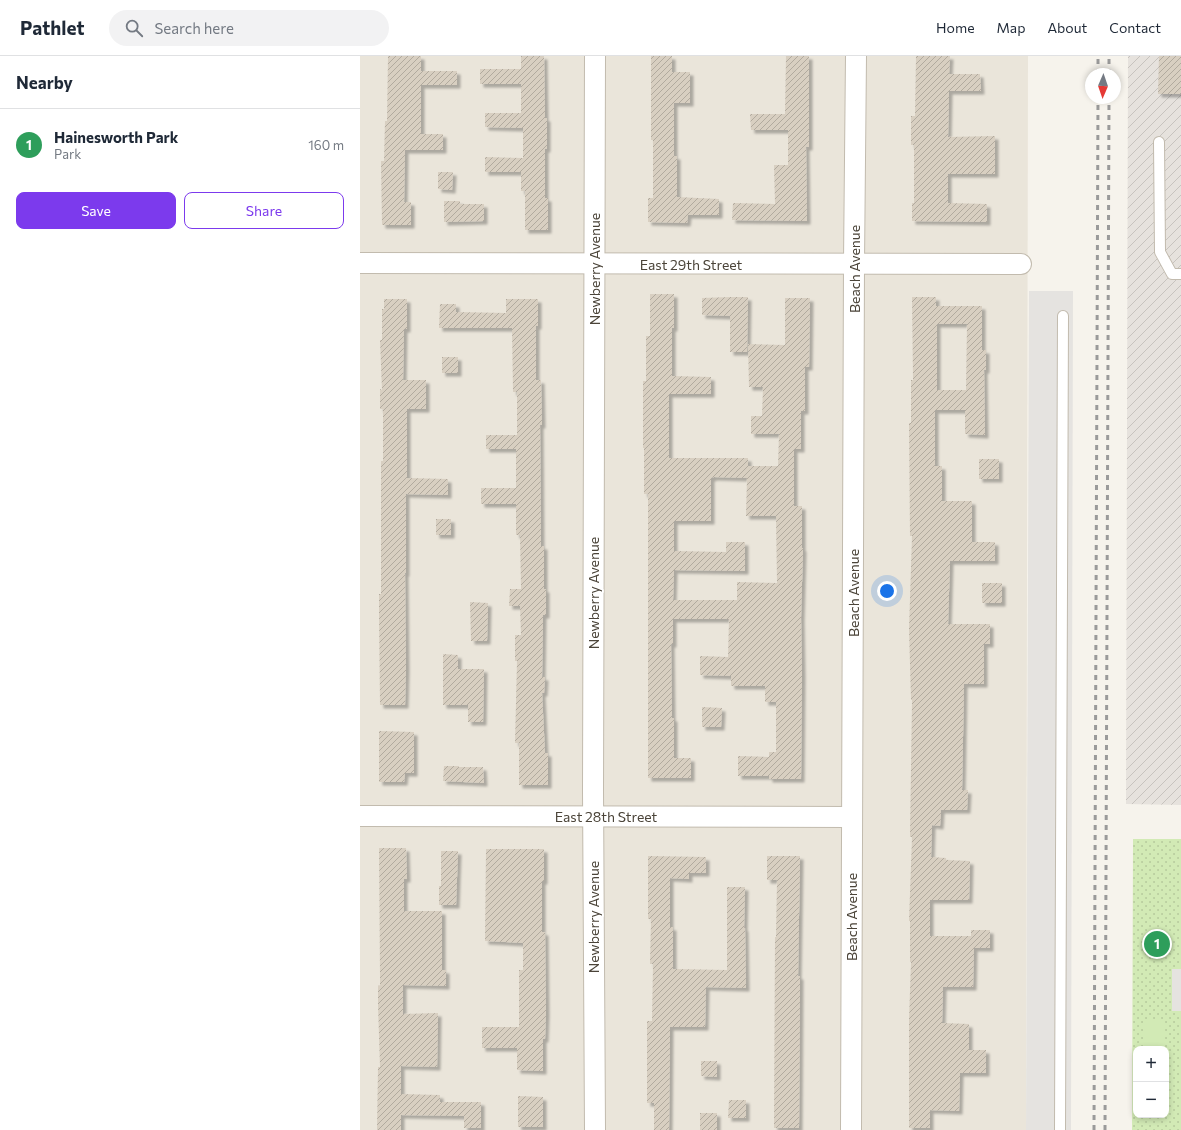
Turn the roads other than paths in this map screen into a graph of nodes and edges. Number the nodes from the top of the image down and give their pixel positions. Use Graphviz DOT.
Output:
graph roads {
  1 [pos="595,56"];
  2 [pos="856,56"];
  3 [pos="1159,142"];
  4 [pos="360,263"];
  5 [pos="854,263"];
  6 [pos="594,264"];
  7 [pos="1021,264"];
  8 [pos="1181,274"];
  9 [pos="1063,316"];
  10 [pos="360,816"];
  11 [pos="593,816"];
  12 [pos="852,817"];
  13 [pos="594,1130"];
  14 [pos="851,1130"];
  15 [pos="1060,1130"];
  1 -- 6 [label="street, Newberry Avenue"];
  2 -- 5 [label="street, Beach Avenue"];
  3 -- 8 [label="lane"];
  4 -- 6 [label="street, East 29th Street"];
  5 -- 6 [label="street, East 29th Street"];
  5 -- 7 [label="street, East 29th Street"];
  5 -- 12 [label="street, Beach Avenue"];
  6 -- 11 [label="street, Newberry Avenue"];
  9 -- 15 [label="lane"];
  10 -- 11 [label="street, East 28th Street"];
  11 -- 12 [label="street, East 28th Street"];
  11 -- 13 [label="street, Newberry Avenue"];
  12 -- 14 [label="street, Beach Avenue"];
}
